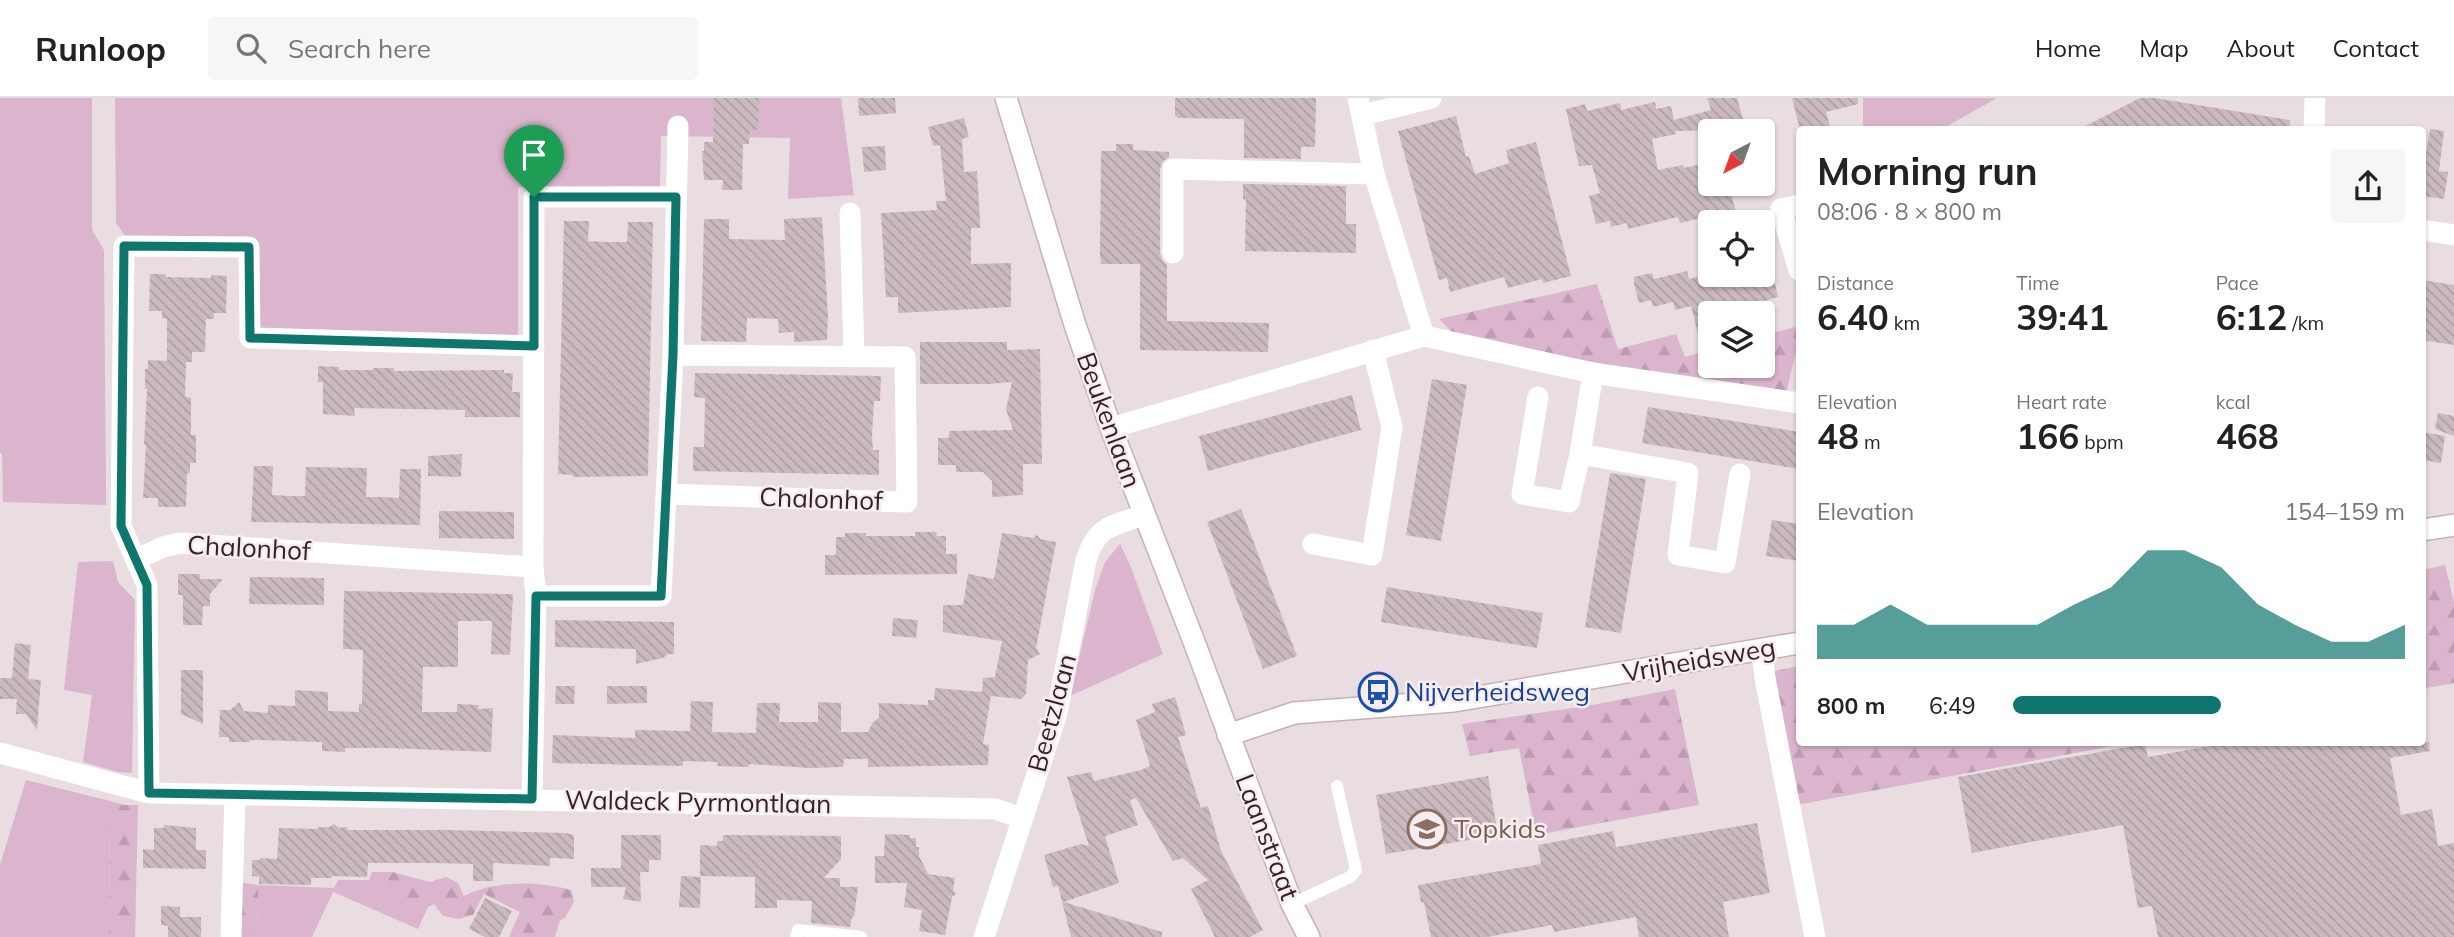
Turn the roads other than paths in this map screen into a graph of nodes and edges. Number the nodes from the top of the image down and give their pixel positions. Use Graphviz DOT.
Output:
graph roads {
  1 [pos="1006,98"];
  2 [pos="1431,98"];
  3 [pos="2315,98"];
  4 [pos="1361,107"];
  5 [pos="678,126"];
  6 [pos="2315,126"];
  7 [pos="1374,174"];
  8 [pos="676,197"];
  9 [pos="1796,206"];
  10 [pos="850,213"];
  11 [pos="2426,231"];
  12 [pos="2454,235"];
  13 [pos="1173,253"];
  14 [pos="1796,259"];
  15 [pos="1424,336"];
  16 [pos="534,346"];
  17 [pos="1373,350"];
  18 [pos="673,355"];
  19 [pos="855,356"];
  20 [pos="1593,373"];
  21 [pos="1538,397"];
  22 [pos="1796,397"];
  23 [pos="1111,428"];
  24 [pos="1580,454"];
  25 [pos="1741,474"];
  26 [pos="666,494"];
  27 [pos="1143,515"];
  28 [pos="2454,526"];
  29 [pos="2426,530"];
  30 [pos="1313,544"];
  31 [pos="136,559"];
  32 [pos="533,567"];
  33 [pos="536,596"];
  34 [pos="1796,644"];
  35 [pos="1762,650"];
  36 [pos="1228,735"];
  37 [pos="0,753"];
  38 [pos="1337,786"];
  39 [pos="149,793"];
  40 [pos="235,794"];
  41 [pos="532,799"];
  42 [pos="1022,818"];
  43 [pos="1292,904"];
  44 [pos="231,937"];
  45 [pos="796,937"];
  46 [pos="861,937"];
  47 [pos="984,937"];
  48 [pos="1309,937"];
  49 [pos="1815,937"];
  1 -- 23 [label="street, Beukenlaan"];
  2 -- 4 [label="street"];
  3 -- 6 [label="street"];
  4 -- 7 [label="street"];
  5 -- 8 [label="street"];
  7 -- 13 [label="street"];
  7 -- 15 [label="street"];
  8 -- 16 [label="street"];
  8 -- 18 [label="street"];
  9 -- 14 [label="street"];
  10 -- 19 [label="street"];
  11 -- 12 [label="street"];
  15 -- 17 [label="street"];
  15 -- 20 [label="street"];
  16 -- 31 [label="street"];
  16 -- 32 [label="street"];
  17 -- 23 [label="street"];
  17 -- 30 [label="street"];
  18 -- 19 [label="street, Chalonhof"];
  18 -- 26 [label="street"];
  19 -- 26 [label="street, Chalonhof"];
  20 -- 22 [label="street"];
  20 -- 24 [label="street"];
  21 -- 24 [label="street"];
  23 -- 27 [label="street, Beukenlaan"];
  24 -- 25 [label="street"];
  26 -- 33 [label="street"];
  27 -- 36 [label="street, Beukenlaan"];
  27 -- 42 [label="street, Beetzlaan"];
  28 -- 29 [label="street"];
  31 -- 32 [label="street, Chalonhof"];
  31 -- 39 [label="street"];
  32 -- 33 [label="street"];
  33 -- 41 [label="street"];
  34 -- 35 [label="street, Vrijheidsweg"];
  35 -- 36 [label="street, Vrijheidsweg"];
  35 -- 49 [label="street"];
  36 -- 43 [label="street, Laanstraat"];
  37 -- 39 [label="street, Waldeck Pyrmontlaan"];
  38 -- 43 [label="lane"];
  39 -- 40 [label="street, Waldeck Pyrmontlaan"];
  40 -- 41 [label="street, Waldeck Pyrmontlaan"];
  40 -- 44 [label="street"];
  41 -- 42 [label="street, Waldeck Pyrmontlaan"];
  42 -- 47 [label="street, Beetzlaan"];
  43 -- 48 [label="street, Laanstraat"];
  45 -- 46 [label="lane"];
}
